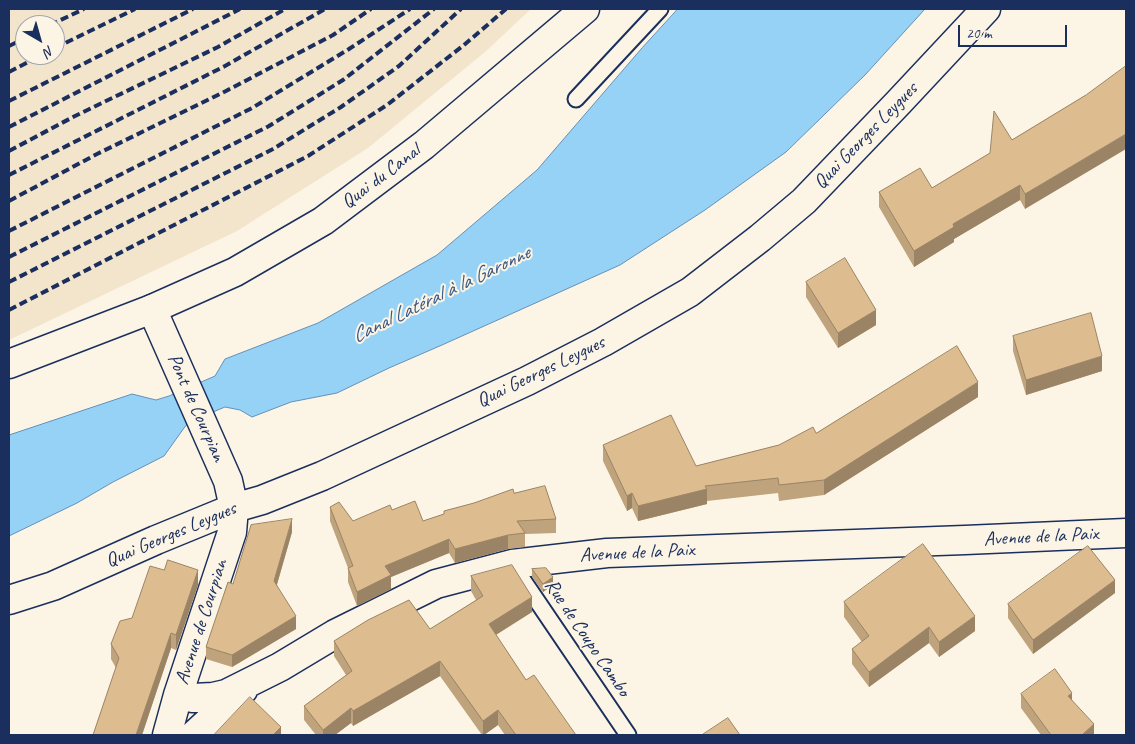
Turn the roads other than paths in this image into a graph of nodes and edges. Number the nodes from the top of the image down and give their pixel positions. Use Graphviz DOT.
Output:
graph roads {
  1 [pos="585,9"];
  2 [pos="660,9"];
  3 [pos="986,9"];
  4 [pos="576,98"];
  5 [pos="158,320"];
  6 [pos="9,364"];
  7 [pos="234,508"];
  8 [pos="1126,533"];
  9 [pos="512,564"];
  10 [pos="9,600"];
  11 [pos="253,680"];
  12 [pos="178,695"];
  13 [pos="168,735"];
  14 [pos="194,735"];
  15 [pos="628,735"];
  1 -- 5 [label="street, Quai du Canal"];
  2 -- 4 [label="lane"];
  3 -- 7 [label="street, Quai Georges Leygues"];
  5 -- 6 [label="street, Quai du Canal"];
  5 -- 7 [label="street, Pont de Courpian"];
  7 -- 10 [label="street, Quai Georges Leygues"];
  7 -- 12 [label="street, Avenue de Courpian"];
  8 -- 9 [label="street, Avenue de la Paix"];
  9 -- 11 [label="street, Avenue de la Paix"];
  9 -- 15 [label="lane, Rue de Coupo Cambo"];
  11 -- 12 [label="street, Avenue de la Paix"];
  11 -- 14 [label="street"];
  12 -- 13 [label="street, Avenue de Courpian"];
}
